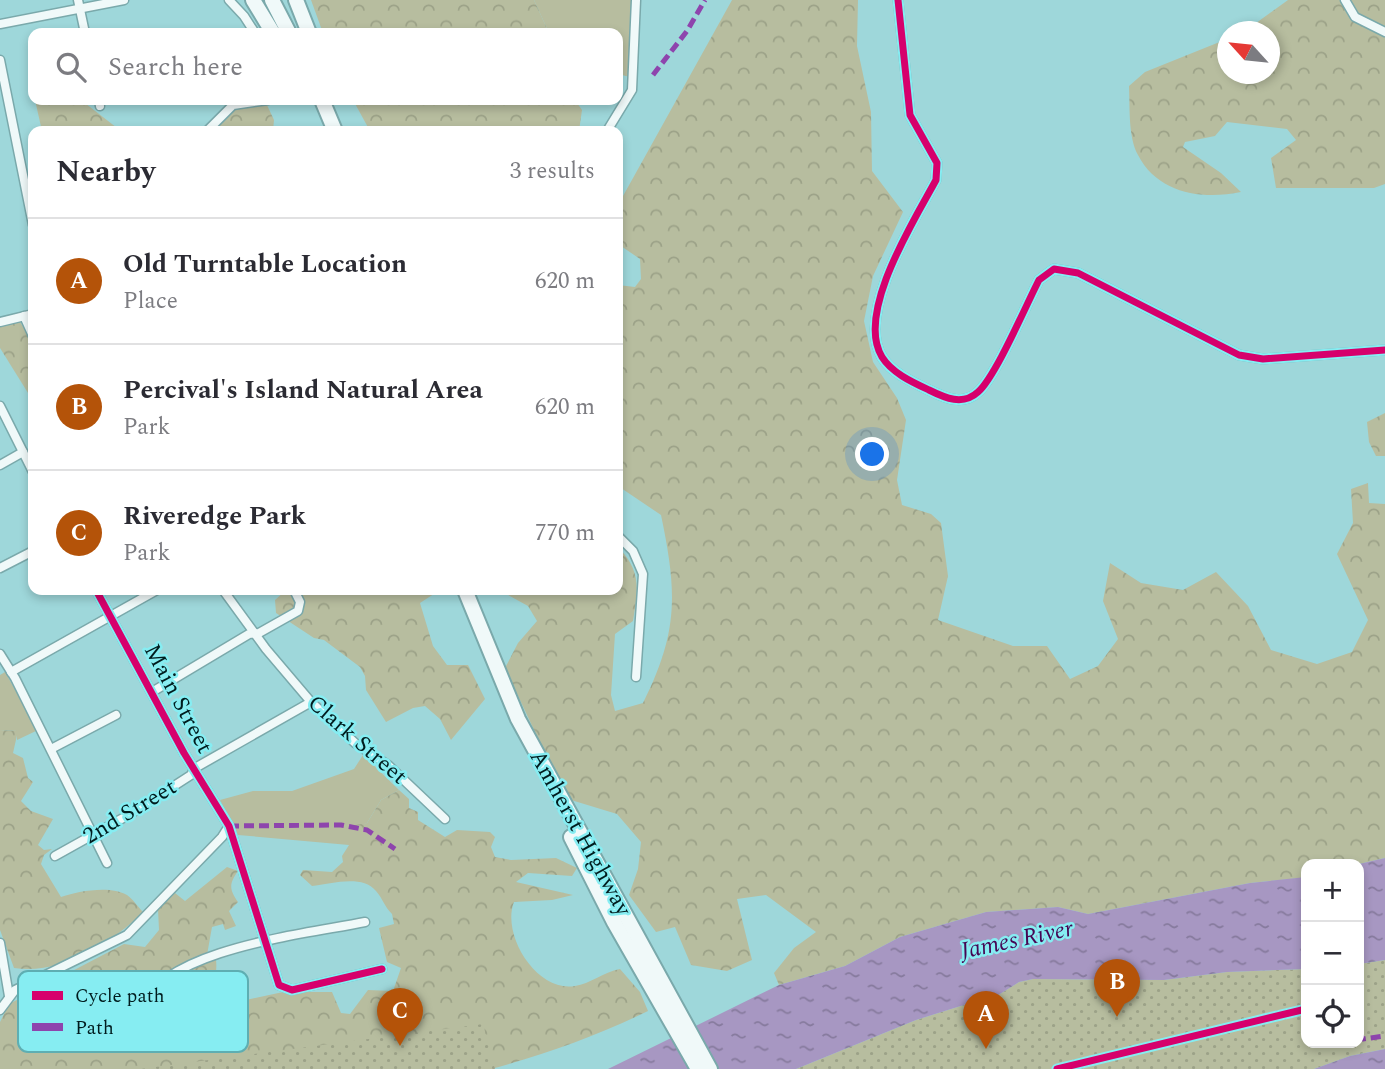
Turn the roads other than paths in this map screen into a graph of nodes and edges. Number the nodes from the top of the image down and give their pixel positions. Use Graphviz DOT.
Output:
graph roads {
  1 [pos="124,0"];
  2 [pos="229,0"];
  3 [pos="253,0"];
  4 [pos="260,0"];
  5 [pos="272,0"];
  6 [pos="296,0"];
  7 [pos="636,0"];
  8 [pos="898,0"];
  9 [pos="1345,0"];
  10 [pos="79,4"];
  11 [pos="0,24"];
  12 [pos="84,28"];
  13 [pos="252,28"];
  14 [pos="271,28"];
  15 [pos="276,28"];
  16 [pos="286,28"];
  17 [pos="307,28"];
  18 [pos="1385,32"];
  19 [pos="0,60"];
  20 [pos="5,104"];
  21 [pos="232,105"];
  22 [pos="314,105"];
  23 [pos="324,105"];
  24 [pos="333,105"];
  25 [pos="211,126"];
  26 [pos="323,126"];
  27 [pos="333,126"];
  28 [pos="340,126"];
  29 [pos="610,126"];
  30 [pos="28,203"];
  31 [pos="28,315"];
  32 [pos="24,316"];
  33 [pos="0,322"];
  34 [pos="28,325"];
  35 [pos="1385,350"];
  36 [pos="0,406"];
  37 [pos="23,452"];
  38 [pos="28,462"];
  39 [pos="0,465"];
  40 [pos="623,541"];
  41 [pos="28,554"];
  42 [pos="0,569"];
  43 [pos="99,595"];
  44 [pos="148,595"];
  45 [pos="227,595"];
  46 [pos="296,595"];
  47 [pos="456,595"];
  48 [pos="467,595"];
  49 [pos="111,616"];
  50 [pos="255,634"];
  51 [pos="0,654"];
  52 [pos="11,672"];
  53 [pos="636,677"];
  54 [pos="152,692"];
  55 [pos="311,702"];
  56 [pos="116,715"];
  57 [pos="51,749"];
  58 [pos="194,770"];
  59 [pos="445,819"];
  60 [pos="229,826"];
  61 [pos="94,834"];
  62 [pos="55,856"];
  63 [pos="107,863"];
  64 [pos="365,922"];
  65 [pos="0,943"];
  66 [pos="267,943"];
  67 [pos="382,969"];
  68 [pos="57,971"];
  69 [pos="181,971"];
  70 [pos="657,985"];
  71 [pos="18,991"];
  72 [pos="9,996"];
  73 [pos="0,1010"];
  74 [pos="698,1069"];
  75 [pos="710,1069"];
  1 -- 10 [label="street"];
  2 -- 13 [label="street"];
  3 -- 14 [label="highway"];
  4 -- 15 [label="highway"];
  5 -- 16 [label="highway"];
  6 -- 17 [label="highway"];
  7 -- 29 [label="street"];
  8 -- 35 [label="street"];
  9 -- 18 [label="street"];
  10 -- 11 [label="street"];
  10 -- 12 [label="street"];
  19 -- 20 [label="street"];
  20 -- 30 [label="street"];
  21 -- 25 [label="street"];
  22 -- 26 [label="highway"];
  23 -- 27 [label="highway"];
  24 -- 28 [label="highway"];
  31 -- 32 [label="street"];
  32 -- 33 [label="street"];
  32 -- 34 [label="street"];
  36 -- 37 [label="street"];
  37 -- 38 [label="street"];
  37 -- 39 [label="street"];
  40 -- 53 [label="street"];
  41 -- 42 [label="street"];
  43 -- 49 [label="street, Main Street"];
  44 -- 49 [label="street"];
  45 -- 50 [label="street, Clark Street"];
  46 -- 50 [label="street"];
  47 -- 70 [label="highway, Amherst Highway"];
  48 -- 70 [label="highway, Amherst Highway"];
  49 -- 52 [label="street"];
  49 -- 54 [label="street, Main Street"];
  50 -- 54 [label="street"];
  50 -- 55 [label="street, Clark Street"];
  51 -- 52 [label="street"];
  52 -- 57 [label="street"];
  54 -- 58 [label="street, Main Street"];
  55 -- 58 [label="street, 2nd Street"];
  55 -- 59 [label="street, Clark Street"];
  56 -- 57 [label="street"];
  57 -- 61 [label="street"];
  58 -- 60 [label="street, Main Street"];
  58 -- 61 [label="street, 2nd Street"];
  60 -- 66 [label="street, Main Street"];
  60 -- 68 [label="street"];
  61 -- 62 [label="street, 2nd Street"];
  61 -- 63 [label="street"];
  64 -- 66 [label="street"];
  65 -- 72 [label="street"];
  66 -- 67 [label="street, Main Street"];
  66 -- 69 [label="street"];
  70 -- 74 [label="highway, Amherst Highway"];
  70 -- 75 [label="highway, Amherst Highway"];
  71 -- 72 [label="street"];
  72 -- 73 [label="street"];
}
